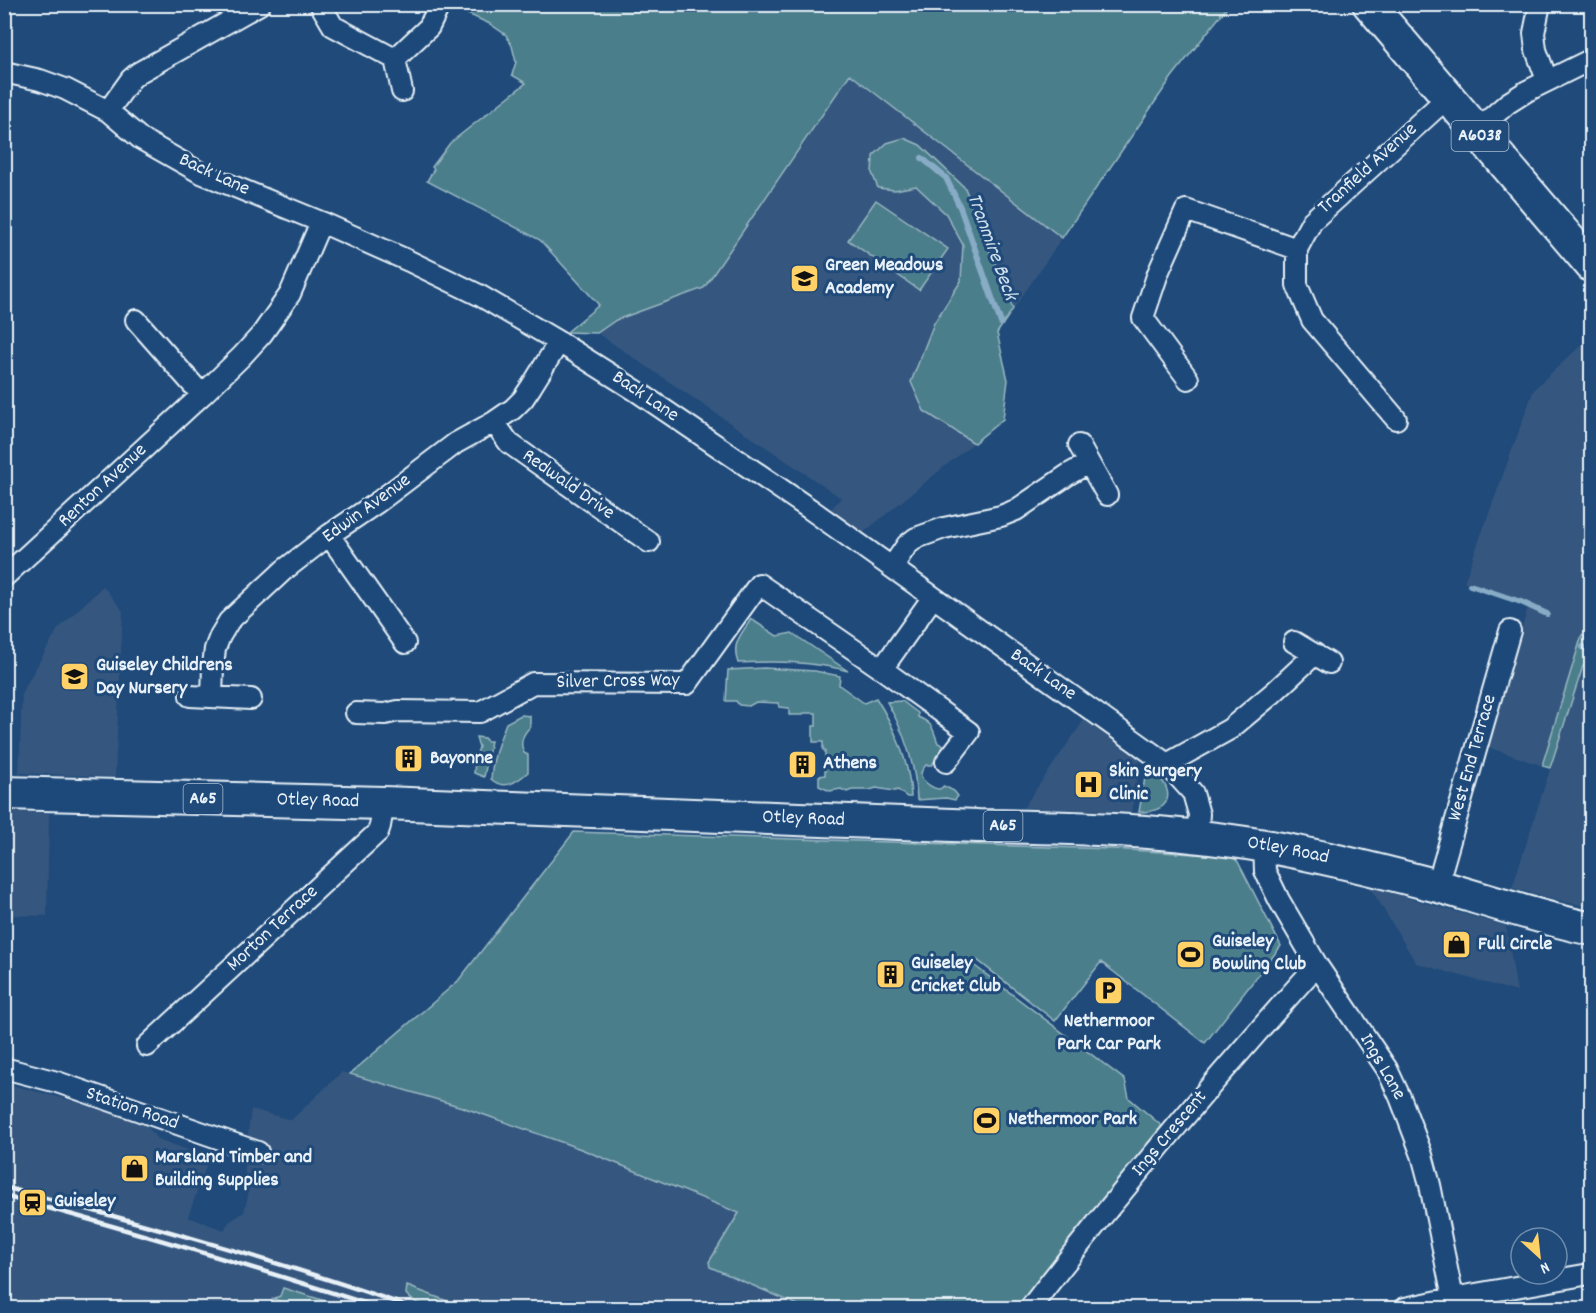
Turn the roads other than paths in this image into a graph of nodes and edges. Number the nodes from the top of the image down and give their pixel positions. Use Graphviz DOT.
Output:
graph roads {
  1 [pos="260,4"];
  2 [pos="320,4"];
  3 [pos="440,4"];
  4 [pos="1369,4"];
  5 [pos="1540,4"];
  6 [pos="396,59"];
  7 [pos="1592,59"];
  8 [pos="4,72"];
  9 [pos="1547,80"];
  10 [pos="402,91"];
  11 [pos="1448,97"];
  12 [pos="108,111"];
  13 [pos="1476,131"];
  14 [pos="321,222"];
  15 [pos="1298,249"];
  16 [pos="1592,267"];
  17 [pos="136,320"];
  18 [pos="559,342"];
  19 [pos="1188,379"];
  20 [pos="202,394"];
  21 [pos="1396,419"];
  22 [pos="494,422"];
  23 [pos="1079,445"];
  24 [pos="1089,463"];
  25 [pos="1107,495"];
  26 [pos="329,535"];
  27 [pos="649,542"];
  28 [pos="892,567"];
  29 [pos="4,577"];
  30 [pos="933,597"];
  31 [pos="1510,631"];
  32 [pos="1294,642"];
  33 [pos="405,643"];
  34 [pos="882,669"];
  35 [pos="190,696"];
  36 [pos="212,697"];
  37 [pos="251,699"];
  38 [pos="356,713"];
  39 [pos="946,762"];
  40 [pos="1167,764"];
  41 [pos="4,793"];
  42 [pos="384,803"];
  43 [pos="1197,837"];
  44 [pos="1264,846"];
  45 [pos="1437,886"];
  46 [pos="1592,929"];
  47 [pos="1317,965"];
  48 [pos="147,1046"];
  49 [pos="4,1068"];
  50 [pos="258,1152"];
  51 [pos="1584,1275"];
  52 [pos="1454,1303"];
  53 [pos="1030,1308"];
  54 [pos="1405,1308"];
  1 -- 12 [label="street"];
  2 -- 6 [label="street"];
  3 -- 6 [label="street"];
  4 -- 11 [label="main road, A6038"];
  5 -- 9 [label="street"];
  6 -- 10 [label="street"];
  7 -- 9 [label="street"];
  8 -- 12 [label="street, Back Lane"];
  9 -- 13 [label="street"];
  11 -- 13 [label="main road, A6038"];
  11 -- 15 [label="street, Tranfield Avenue"];
  12 -- 14 [label="street, Back Lane"];
  13 -- 16 [label="main road, A6038"];
  14 -- 18 [label="street, Back Lane"];
  14 -- 20 [label="street, Renton Avenue"];
  15 -- 19 [label="street"];
  15 -- 21 [label="street, Tranfield Avenue"];
  17 -- 20 [label="street"];
  18 -- 22 [label="street, Edwin Avenue"];
  18 -- 28 [label="street, Back Lane"];
  20 -- 29 [label="street, Renton Avenue"];
  22 -- 26 [label="street, Edwin Avenue"];
  22 -- 27 [label="street, Redwald Drive"];
  23 -- 24 [label="street"];
  24 -- 25 [label="street"];
  24 -- 28 [label="street"];
  26 -- 33 [label="street"];
  26 -- 36 [label="street, Edwin Avenue"];
  28 -- 30 [label="street, Back Lane"];
  30 -- 34 [label="street"];
  30 -- 40 [label="street, Back Lane"];
  31 -- 45 [label="street, West End Terrace"];
  32 -- 40 [label="street"];
  34 -- 38 [label="street, Silver Cross Way"];
  34 -- 39 [label="street, Silver Cross Way"];
  35 -- 36 [label="street"];
  36 -- 37 [label="street"];
  40 -- 43 [label="street, Back Lane"];
  41 -- 42 [label="main road, Otley Road / A65"];
  42 -- 43 [label="main road, Otley Road / A65"];
  42 -- 48 [label="street, Morton Terrace"];
  43 -- 44 [label="main road, Otley Road / A65"];
  44 -- 45 [label="main road, Otley Road / A65"];
  44 -- 47 [label="street, Ings Lane"];
  45 -- 46 [label="main road, Otley Road / A65"];
  47 -- 52 [label="street, Ings Lane"];
  47 -- 53 [label="street, Ings Crescent"];
  49 -- 50 [label="street, Station Road"];
  51 -- 52 [label="street"];
  52 -- 54 [label="street"];
}
